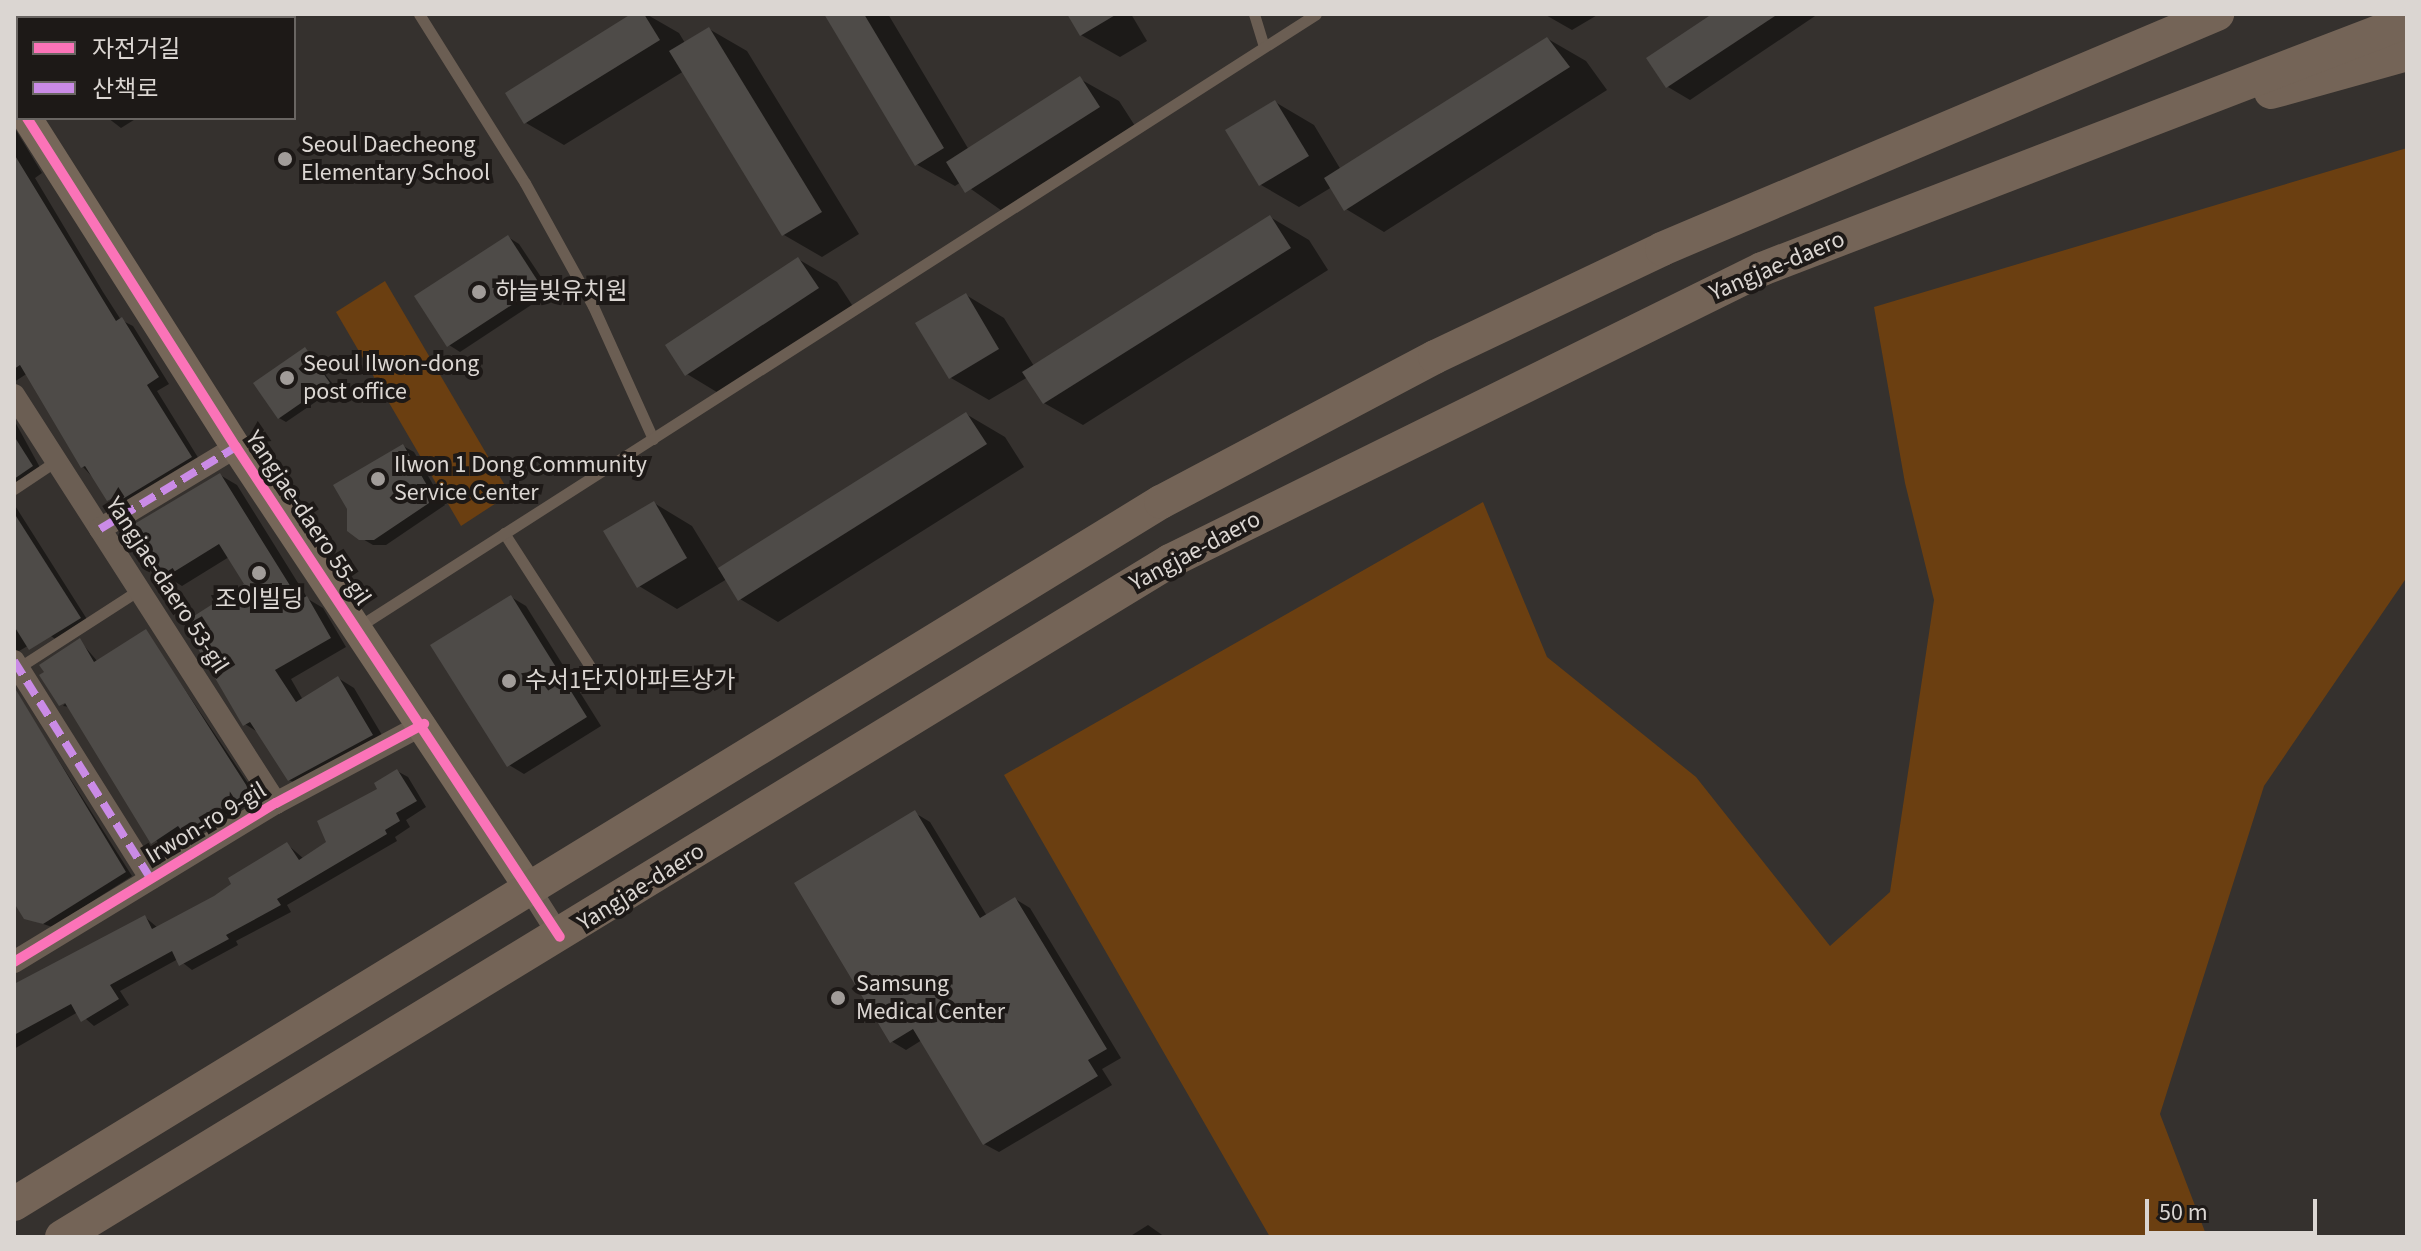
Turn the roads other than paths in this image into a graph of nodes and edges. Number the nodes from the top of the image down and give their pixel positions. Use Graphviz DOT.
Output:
graph roads {
  1 [pos="419,14"];
  2 [pos="1254,14"];
  3 [pos="1316,14"];
  4 [pos="2217,14"];
  5 [pos="2407,21"];
  6 [pos="1264,47"];
  7 [pos="2407,54"];
  8 [pos="28,120"];
  9 [pos="2058,151"];
  10 [pos="14,395"];
  11 [pos="653,439"];
  12 [pos="236,447"];
  13 [pos="56,461"];
  14 [pos="14,489"];
  15 [pos="100,529"];
  16 [pos="504,533"];
  17 [pos="139,590"];
  18 [pos="358,627"];
  19 [pos="15,666"];
  20 [pos="593,671"];
  21 [pos="424,724"];
  22 [pos="276,803"];
  23 [pos="151,879"];
  24 [pos="531,891"];
  25 [pos="560,937"];
  26 [pos="17,954"];
  27 [pos="14,1204"];
  28 [pos="62,1237"];
  1 -- 11 [label="lane"];
  2 -- 6 [label="lane"];
  3 -- 6 [label="lane"];
  4 -- 24 [label="main road"];
  5 -- 9 [label="main road, Yangjae-daero"];
  6 -- 11 [label="lane"];
  7 -- 9 [label="main road"];
  8 -- 12 [label="street, Yangjae-daero 55-gil"];
  9 -- 25 [label="main road, Yangjae-daero"];
  10 -- 13 [label="street, Yangjae-daero 53-gil"];
  11 -- 16 [label="lane"];
  12 -- 15 [label="street"];
  12 -- 18 [label="street, Yangjae-daero 55-gil"];
  13 -- 14 [label="lane"];
  13 -- 15 [label="street, Yangjae-daero 53-gil"];
  15 -- 17 [label="street, Yangjae-daero 53-gil"];
  16 -- 18 [label="lane"];
  16 -- 20 [label="lane"];
  17 -- 19 [label="lane"];
  17 -- 22 [label="street, Yangjae-daero 53-gil"];
  18 -- 21 [label="street, Yangjae-daero 55-gil"];
  19 -- 23 [label="street"];
  21 -- 22 [label="street, Irwon-ro 9-gil"];
  21 -- 24 [label="street, Yangjae-daero 55-gil"];
  22 -- 23 [label="street, Irwon-ro 9-gil"];
  23 -- 26 [label="street, Irwon-ro 9-gil"];
  24 -- 25 [label="street, Yangjae-daero 55-gil"];
  24 -- 27 [label="main road"];
  25 -- 28 [label="main road, Yangjae-daero"];
}
